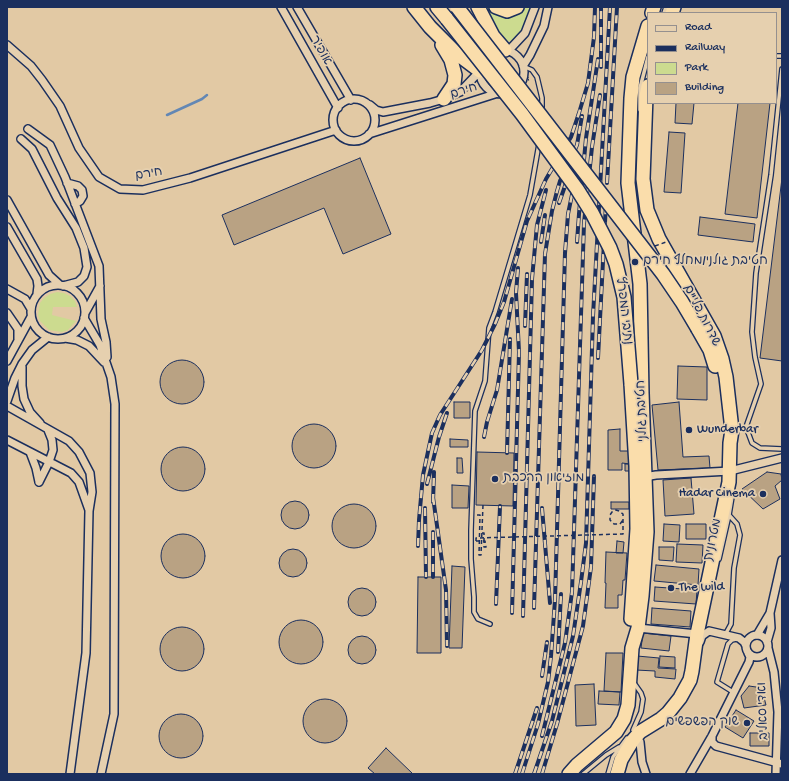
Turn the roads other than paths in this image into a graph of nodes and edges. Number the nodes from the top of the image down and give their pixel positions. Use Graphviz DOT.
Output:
graph roads {
  1 [pos="281,7"];
  2 [pos="297,7"];
  3 [pos="414,7"];
  4 [pos="438,7"];
  5 [pos="457,7"];
  6 [pos="478,7"];
  7 [pos="496,7"];
  8 [pos="517,7"];
  9 [pos="535,7"];
  10 [pos="548,7"];
  11 [pos="430,27"];
  12 [pos="647,28"];
  13 [pos="7,45"];
  14 [pos="505,50"];
  15 [pos="647,61"];
  16 [pos="523,66"];
  17 [pos="782,69"];
  18 [pos="480,72"];
  19 [pos="647,91"];
  20 [pos="498,93"];
  21 [pos="444,99"];
  22 [pos="351,100"];
  23 [pos="368,104"];
  24 [pos="338,108"];
  25 [pos="543,127"];
  26 [pos="28,129"];
  27 [pos="644,129"];
  28 [pos="336,130"];
  29 [pos="369,134"];
  30 [pos="541,134"];
  31 [pos="21,139"];
  32 [pos="67,183"];
  33 [pos="7,200"];
  34 [pos="75,204"];
  35 [pos="15,214"];
  36 [pos="8,231"];
  37 [pos="61,286"];
  38 [pos="100,286"];
  39 [pos="7,289"];
  40 [pos="38,294"];
  41 [pos="31,309"];
  42 [pos="7,313"];
  43 [pos="84,315"];
  44 [pos="32,317"];
  45 [pos="48,337"];
  46 [pos="64,338"];
  47 [pos="18,341"];
  48 [pos="8,357"];
  49 [pos="22,364"];
  50 [pos="107,366"];
  51 [pos="7,401"];
  52 [pos="7,405"];
  53 [pos="7,410"];
  54 [pos="46,429"];
  55 [pos="7,440"];
  56 [pos="730,442"];
  57 [pos="782,449"];
  58 [pos="30,452"];
  59 [pos="782,458"];
  60 [pos="49,462"];
  61 [pos="730,471"];
  62 [pos="646,480"];
  63 [pos="89,511"];
  64 [pos="726,513"];
  65 [pos="719,560"];
  66 [pos="782,560"];
  67 [pos="770,613"];
  68 [pos="490,624"];
  69 [pos="638,628"];
  70 [pos="701,633"];
  71 [pos="725,635"];
  72 [pos="756,635"];
  73 [pos="739,638"];
  74 [pos="767,645"];
  75 [pos="632,648"];
  76 [pos="747,650"];
  77 [pos="630,675"];
  78 [pos="733,692"];
  79 [pos="712,736"];
  80 [pos="640,737"];
  81 [pos="621,746"];
  82 [pos="780,762"];
  83 [pos="70,774"];
  84 [pos="101,774"];
  85 [pos="569,774"];
  86 [pos="582,774"];
  87 [pos="608,774"];
  88 [pos="617,774"];
  89 [pos="646,774"];
  90 [pos="690,774"];
  91 [pos="776,774"];
  1 -- 24 [label="street, אופיר"];
  2 -- 22 [label="street, אופיר"];
  3 -- 11 [label="highway"];
  4 -- 75 [label="highway, נתיבי המפרץ, bridge"];
  5 -- 56 [label="highway, bridge"];
  6 -- 14 [label="highway"];
  7 -- 8 [label="highway"];
  9 -- 14 [label="street"];
  10 -- 16 [label="street"];
  11 -- 18 [label="highway"];
  11 -- 21 [label="highway"];
  12 -- 62 [label="highway, חטיבת גולני"];
  13 -- 28 [label="street, חירם"];
  14 -- 16 [label="street"];
  14 -- 18 [label="street"];
  15 -- 27 [label="lane"];
  16 -- 20 [label="street"];
  16 -- 25 [label="lane"];
  17 -- 57 [label="lane"];
  18 -- 20 [label="street"];
  18 -- 21 [label="street, חירם"];
  19 -- 27 [label="highway, שדרות פלי\"ם"];
  20 -- 29 [label="street, חירם"];
  21 -- 23 [label="street, חירם"];
  22 -- 23 [label="street"];
  22 -- 24 [label="street"];
  23 -- 29 [label="street"];
  24 -- 28 [label="street"];
  26 -- 32 [label="street"];
  27 -- 56 [label="highway, שדרות פלי\"ם"];
  28 -- 29 [label="street"];
  30 -- 68 [label="lane"];
  31 -- 37 [label="street"];
  32 -- 34 [label="street"];
  32 -- 34 [label="street"];
  33 -- 35 [label="street"];
  34 -- 38 [label="street"];
  35 -- 36 [label="street"];
  35 -- 37 [label="street"];
  36 -- 40 [label="street"];
  37 -- 40 [label="street"];
  37 -- 43 [label="street"];
  38 -- 43 [label="street"];
  38 -- 50 [label="street"];
  39 -- 41 [label="street"];
  40 -- 41 [label="street"];
  41 -- 44 [label="street"];
  42 -- 47 [label="street"];
  43 -- 46 [label="street"];
  43 -- 50 [label="street"];
  44 -- 45 [label="street"];
  44 -- 47 [label="street"];
  45 -- 46 [label="street"];
  45 -- 49 [label="street"];
  46 -- 50 [label="street"];
  47 -- 48 [label="street"];
  49 -- 51 [label="street"];
  49 -- 54 [label="street"];
  50 -- 84 [label="street"];
  52 -- 53 [label="street"];
  52 -- 54 [label="street"];
  54 -- 60 [label="street"];
  54 -- 63 [label="street"];
  55 -- 58 [label="street"];
  56 -- 61 [label="highway, שדרות פלי\"ם"];
  58 -- 60 [label="street"];
  58 -- 60 [label="street"];
  59 -- 61 [label="street"];
  60 -- 63 [label="street"];
  61 -- 62 [label="street"];
  61 -- 64 [label="highway, שדרות פלי\"ם"];
  62 -- 69 [label="highway, חטיבת גולני"];
  63 -- 83 [label="street"];
  64 -- 65 [label="lane, מטרונית"];
  64 -- 70 [label="highway, שדרות פלי\"ם"];
  64 -- 71 [label="lane"];
  66 -- 67 [label="street"];
  67 -- 72 [label="street"];
  67 -- 74 [label="street"];
  69 -- 70 [label="street"];
  69 -- 75 [label="highway, חטיבת גולני"];
  70 -- 71 [label="street"];
  70 -- 80 [label="highway, שדרות פלי\"ם"];
  71 -- 73 [label="street"];
  72 -- 74 [label="street"];
  72 -- 76 [label="street"];
  73 -- 76 [label="street"];
  73 -- 78 [label="lane"];
  74 -- 76 [label="street"];
  74 -- 82 [label="street, ואדי סאליב"];
  75 -- 77 [label="highway, חטיבת גולני"];
  76 -- 78 [label="street"];
  77 -- 81 [label="lane"];
  77 -- 85 [label="highway, חטיבת גולני"];
  78 -- 79 [label="street"];
  79 -- 82 [label="street"];
  79 -- 90 [label="street"];
  80 -- 81 [label="lane"];
  80 -- 88 [label="highway, שדרות פלי\"ם"];
  80 -- 89 [label="street"];
  81 -- 86 [label="lane"];
  81 -- 87 [label="lane"];
  82 -- 91 [label="street, ואדי סאליב"];
}
